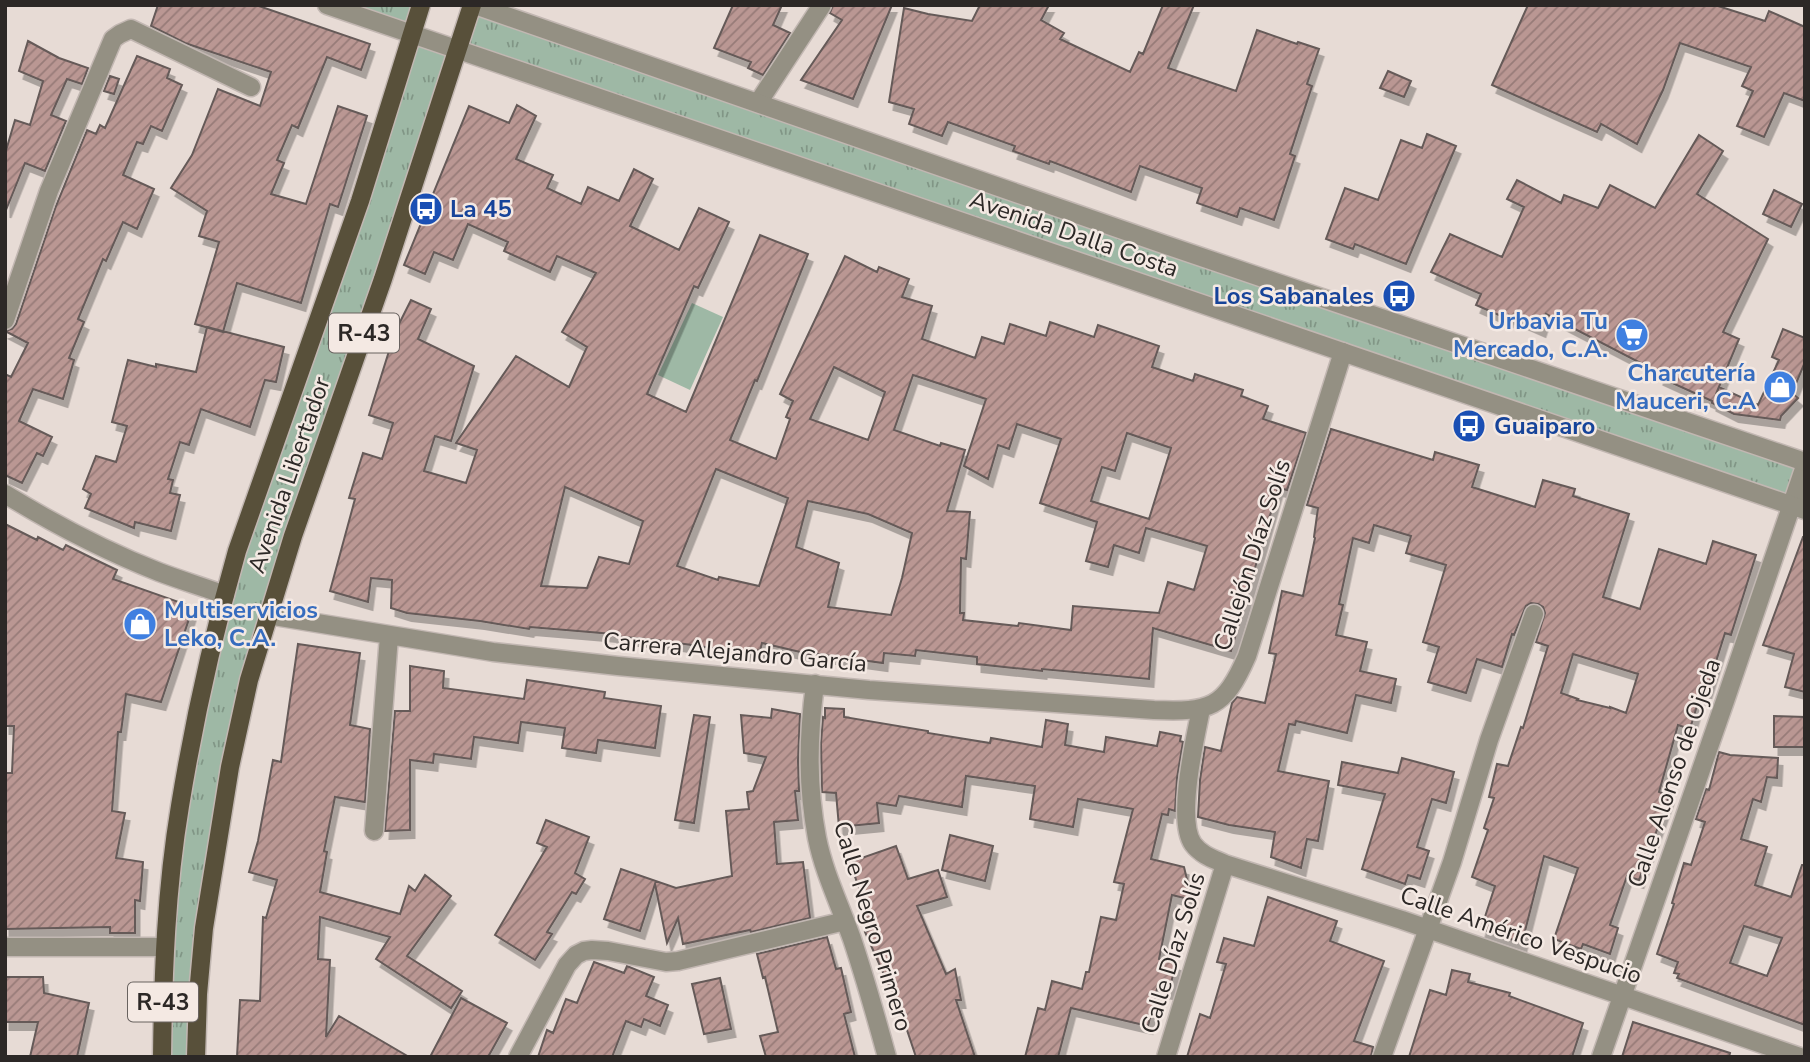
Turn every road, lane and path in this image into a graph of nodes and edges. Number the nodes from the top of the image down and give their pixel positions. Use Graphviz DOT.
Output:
graph roads {
  1 [pos="327,5"];
  2 [pos="421,5"];
  3 [pos="473,5"];
  4 [pos="822,5"];
  5 [pos="412,35"];
  6 [pos="457,50"];
  7 [pos="251,87"];
  8 [pos="758,103"];
  9 [pos="5,320"];
  10 [pos="1343,352"];
  11 [pos="1805,464"];
  12 [pos="5,494"];
  13 [pos="1798,507"];
  14 [pos="225,595"];
  15 [pos="1534,614"];
  16 [pos="268,615"];
  17 [pos="389,636"];
  18 [pos="815,684"];
  19 [pos="1201,709"];
  20 [pos="374,831"];
  21 [pos="1226,864"];
  22 [pos="845,921"];
  23 [pos="1427,929"];
  24 [pos="5,947"];
  25 [pos="165,947"];
  26 [pos="1622,996"];
  27 [pos="162,1057"];
  28 [pos="196,1057"];
  29 [pos="518,1057"];
  30 [pos="887,1057"];
  31 [pos="1166,1057"];
  32 [pos="1382,1057"];
  33 [pos="1601,1057"];
  34 [pos="1800,1057"];
  1 -- 5 [label="street, Avenida Dalla Costa"];
  2 -- 5 [label="main road, Avenida Libertador / R-43"];
  3 -- 6 [label="main road, Avenida Libertador / R-43"];
  3 -- 8 [label="street, Avenida Dalla Costa"];
  4 -- 8 [label="street"];
  5 -- 6 [label="street, Avenida Dalla Costa"];
  5 -- 14 [label="main road, Avenida Libertador / R-43"];
  6 -- 10 [label="street, Avenida Dalla Costa"];
  6 -- 16 [label="main road, Avenida Libertador / R-43"];
  7 -- 9 [label="street"];
  8 -- 11 [label="street, Avenida Dalla Costa"];
  10 -- 13 [label="street, Avenida Dalla Costa"];
  10 -- 19 [label="street, Callejón Díaz Solís"];
  11 -- 13 [label="street, Calle Alonso de Ojeda"];
  12 -- 14 [label="street"];
  13 -- 26 [label="street, Calle Alonso de Ojeda"];
  14 -- 25 [label="main road, Avenida Libertador / R-43"];
  15 -- 23 [label="street"];
  16 -- 17 [label="street, Carrera Alejandro García"];
  16 -- 28 [label="main road, Avenida Libertador / R-43"];
  17 -- 18 [label="street, Carrera Alejandro García"];
  17 -- 20 [label="street"];
  18 -- 19 [label="street, Carrera Alejandro García"];
  18 -- 22 [label="street, Calle Negro Primero"];
  19 -- 21 [label="street"];
  21 -- 23 [label="street, Calle Américo Vespucio"];
  21 -- 31 [label="street, Calle Díaz Solís"];
  22 -- 29 [label="street"];
  22 -- 30 [label="street, Calle Negro Primero"];
  23 -- 26 [label="street, Calle Américo Vespucio"];
  23 -- 32 [label="street"];
  24 -- 25 [label="street"];
  25 -- 27 [label="main road, Avenida Libertador / R-43"];
  26 -- 33 [label="street, Calle Alonso de Ojeda"];
  26 -- 34 [label="street, Calle Américo Vespucio"];
}
